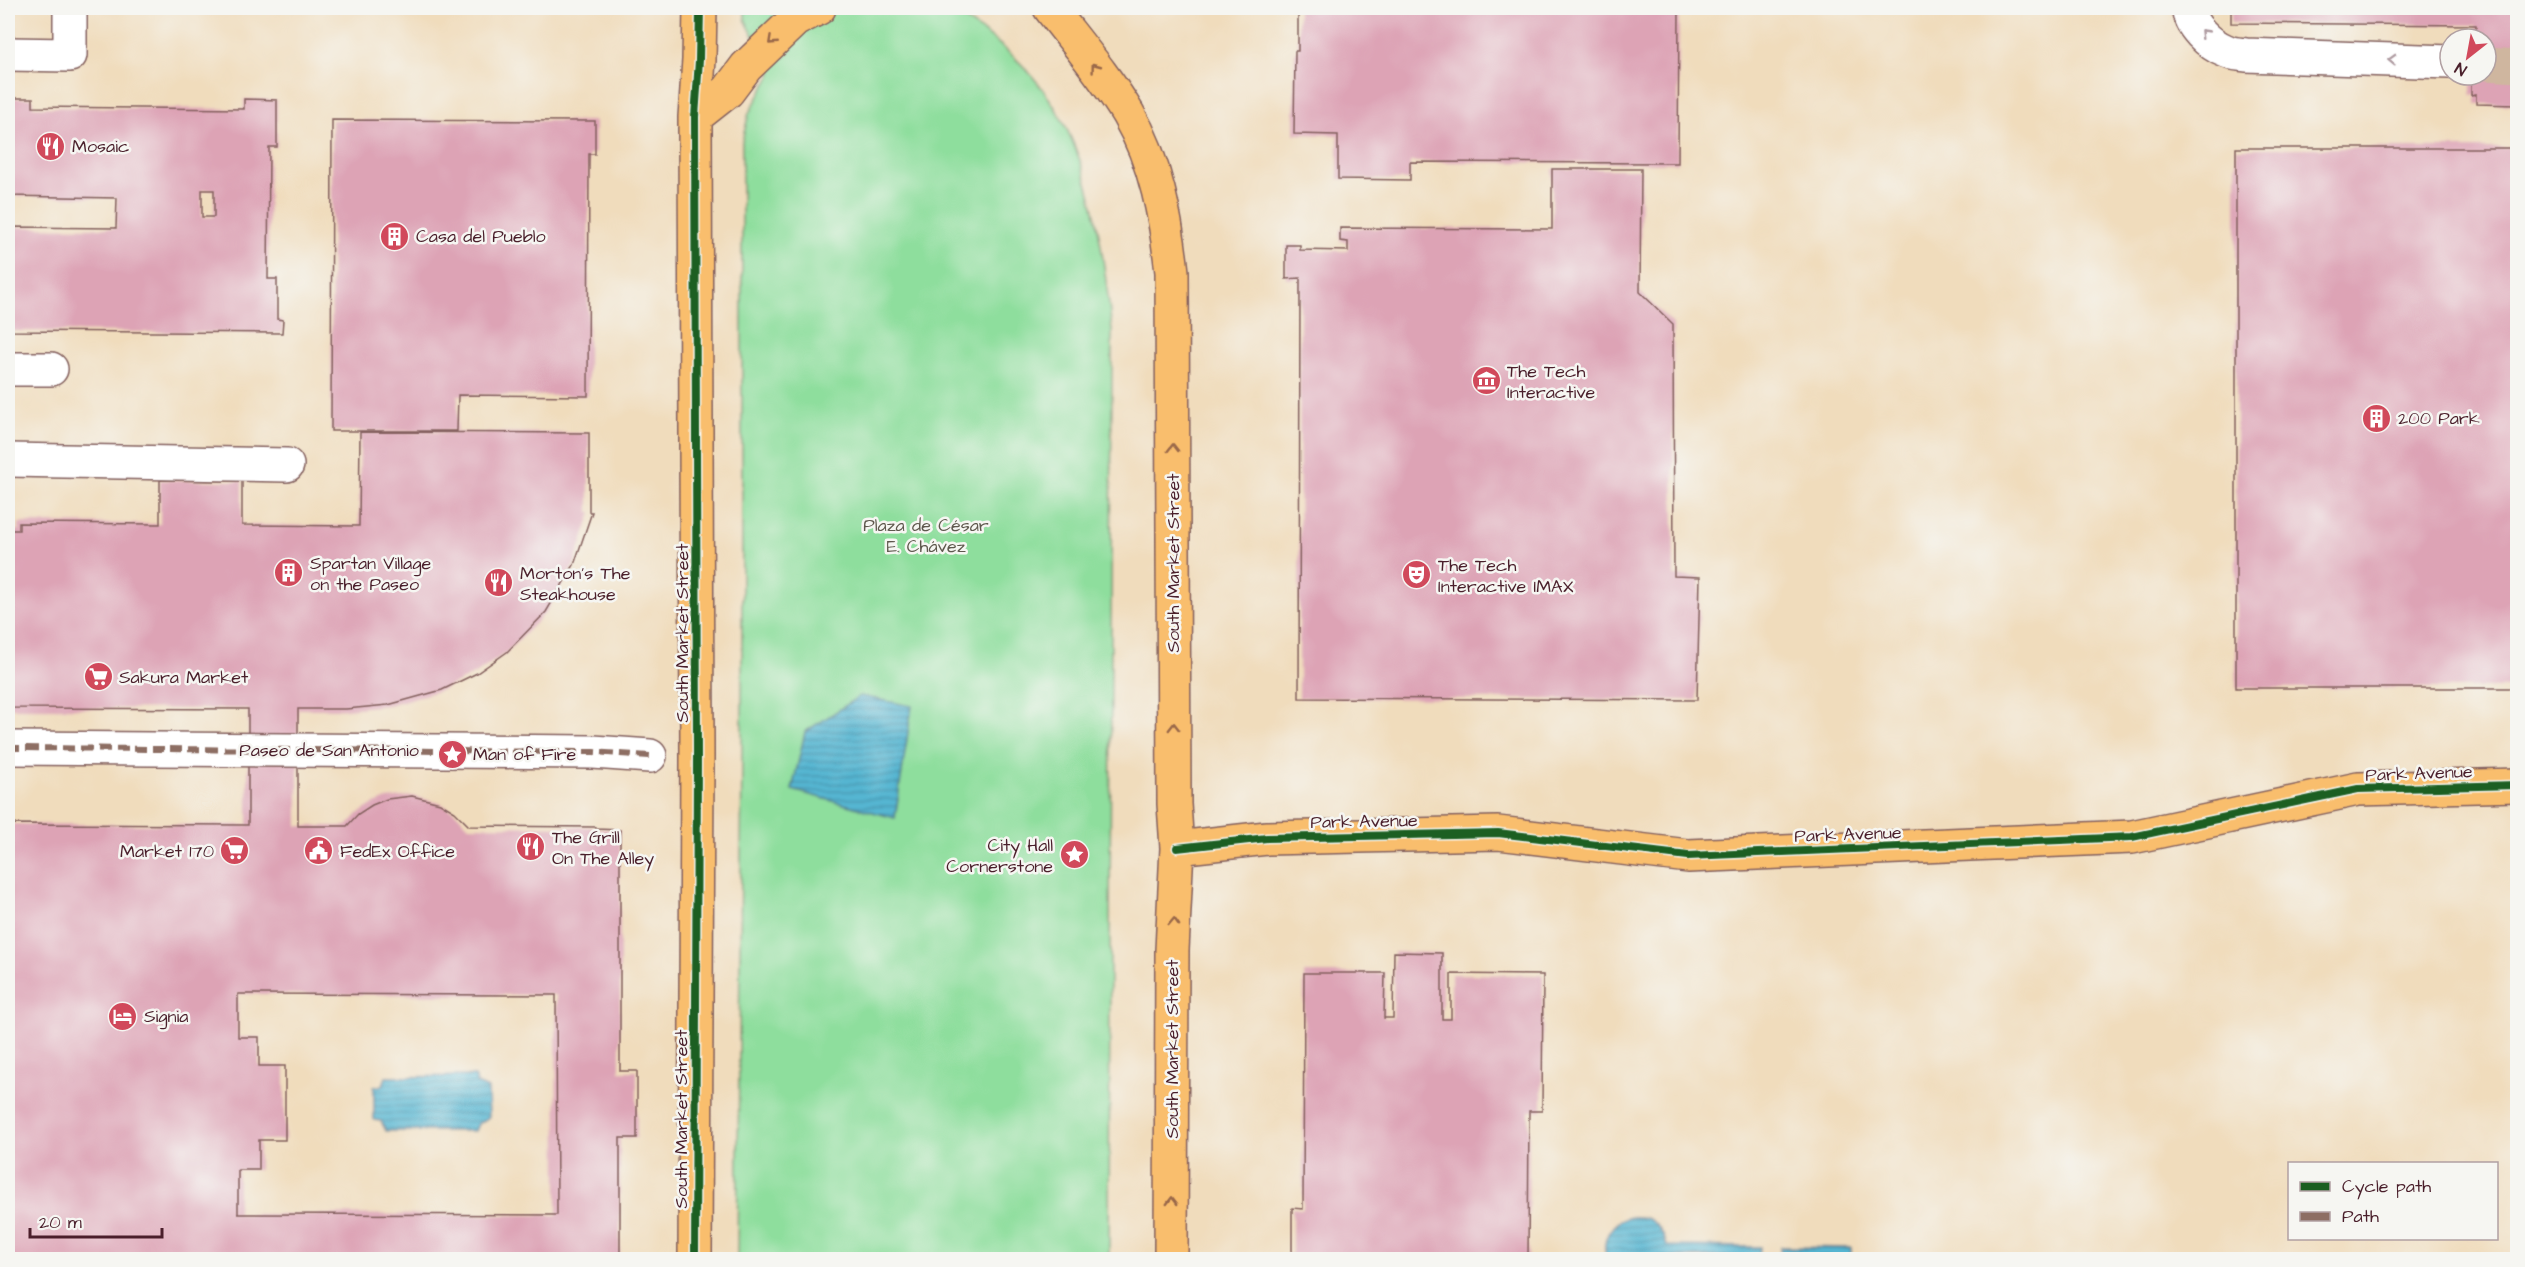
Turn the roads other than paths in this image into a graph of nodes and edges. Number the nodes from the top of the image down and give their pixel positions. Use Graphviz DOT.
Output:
graph roads {
  1 [pos="70,8"];
  2 [pos="700,8"];
  3 [pos="819,8"];
  4 [pos="1050,8"];
  5 [pos="2188,8"];
  6 [pos="8,54"];
  7 [pos="2438,62"];
  8 [pos="695,117"];
  9 [pos="8,369"];
  10 [pos="51,369"];
  11 [pos="8,460"];
  12 [pos="287,465"];
  13 [pos="8,748"];
  14 [pos="650,756"];
  15 [pos="2517,785"];
  16 [pos="1177,848"];
  17 [pos="695,1260"];
  18 [pos="1171,1260"];
  1 -- 6 [label="street"];
  2 -- 8 [label="main road, South Market Street"];
  3 -- 8 [label="main road, one-way"];
  16 -- 4 [label="main road, South Market Street, one-way"];
  7 -- 5 [label="street, one-way"];
  8 -- 17 [label="main road, South Market Street"];
  9 -- 10 [label="street"];
  11 -- 12 [label="street"];
  13 -- 14 [label="street, Paseo de San Antonio"];
  15 -- 16 [label="main road, Park Avenue"];
  18 -- 16 [label="main road, South Market Street, one-way"];
}
